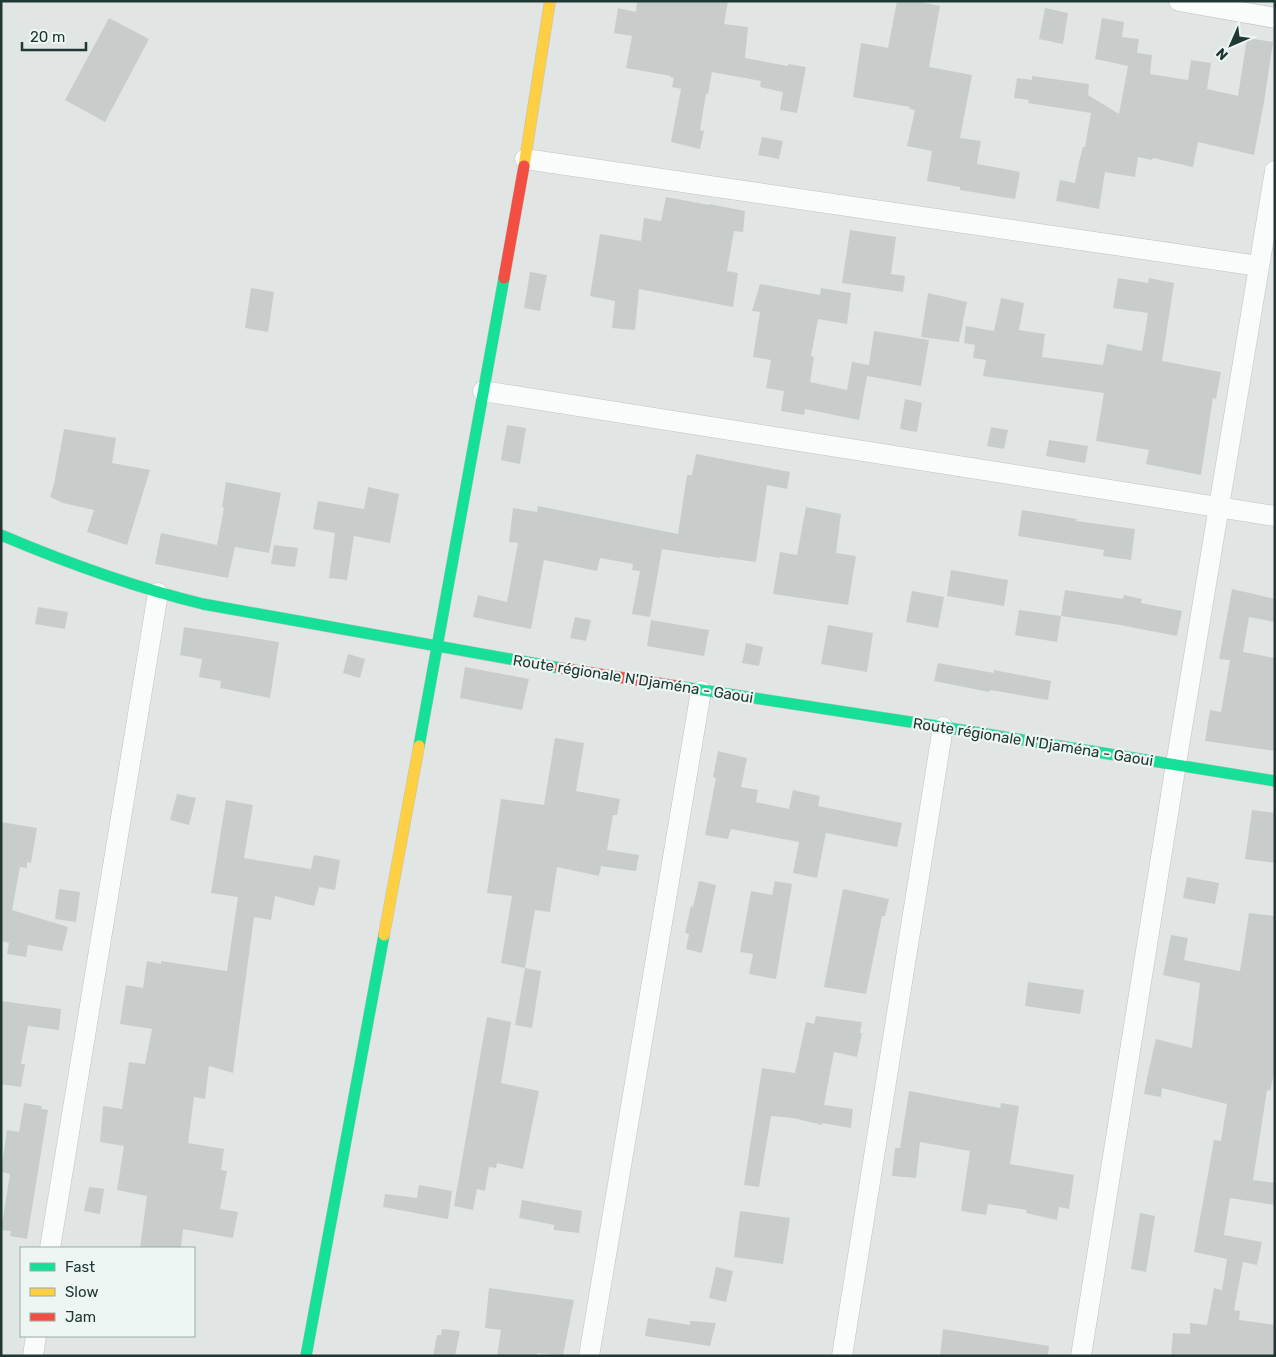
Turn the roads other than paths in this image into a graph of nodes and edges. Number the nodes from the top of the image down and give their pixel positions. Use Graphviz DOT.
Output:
graph roads {
  1 [pos="550,1"];
  2 [pos="1179,1"];
  3 [pos="1275,18"];
  4 [pos="525,159"];
  5 [pos="1275,171"];
  6 [pos="1259,266"];
  7 [pos="483,392"];
  8 [pos="1218,508"];
  9 [pos="1275,516"];
  10 [pos="1,535"];
  11 [pos="158,593"];
  12 [pos="438,646"];
  13 [pos="701,690"];
  14 [pos="943,727"];
  15 [pos="1176,764"];
  16 [pos="1275,781"];
  17 [pos="50,1247"];
  18 [pos="36,1337"];
  19 [pos="33,1356"];
  20 [pos="306,1356"];
  21 [pos="589,1356"];
  22 [pos="842,1356"];
  23 [pos="1080,1356"];
  1 -- 4 [label="street"];
  2 -- 3 [label="street"];
  4 -- 6 [label="street"];
  4 -- 7 [label="street"];
  5 -- 6 [label="street"];
  6 -- 8 [label="street"];
  7 -- 8 [label="street"];
  7 -- 12 [label="street"];
  8 -- 9 [label="street"];
  8 -- 15 [label="street"];
  10 -- 11 [label="street, Route régionale N'Djaména - Gaoui"];
  11 -- 12 [label="street, Route régionale N'Djaména - Gaoui"];
  11 -- 17 [label="street"];
  12 -- 13 [label="street, Route régionale N'Djaména - Gaoui"];
  12 -- 20 [label="street"];
  13 -- 14 [label="street, Route régionale N'Djaména - Gaoui"];
  13 -- 21 [label="street"];
  14 -- 15 [label="street, Route régionale N'Djaména - Gaoui"];
  14 -- 22 [label="street"];
  15 -- 16 [label="street, Route régionale N'Djaména - Gaoui"];
  15 -- 23 [label="street"];
  18 -- 19 [label="street"];
}
